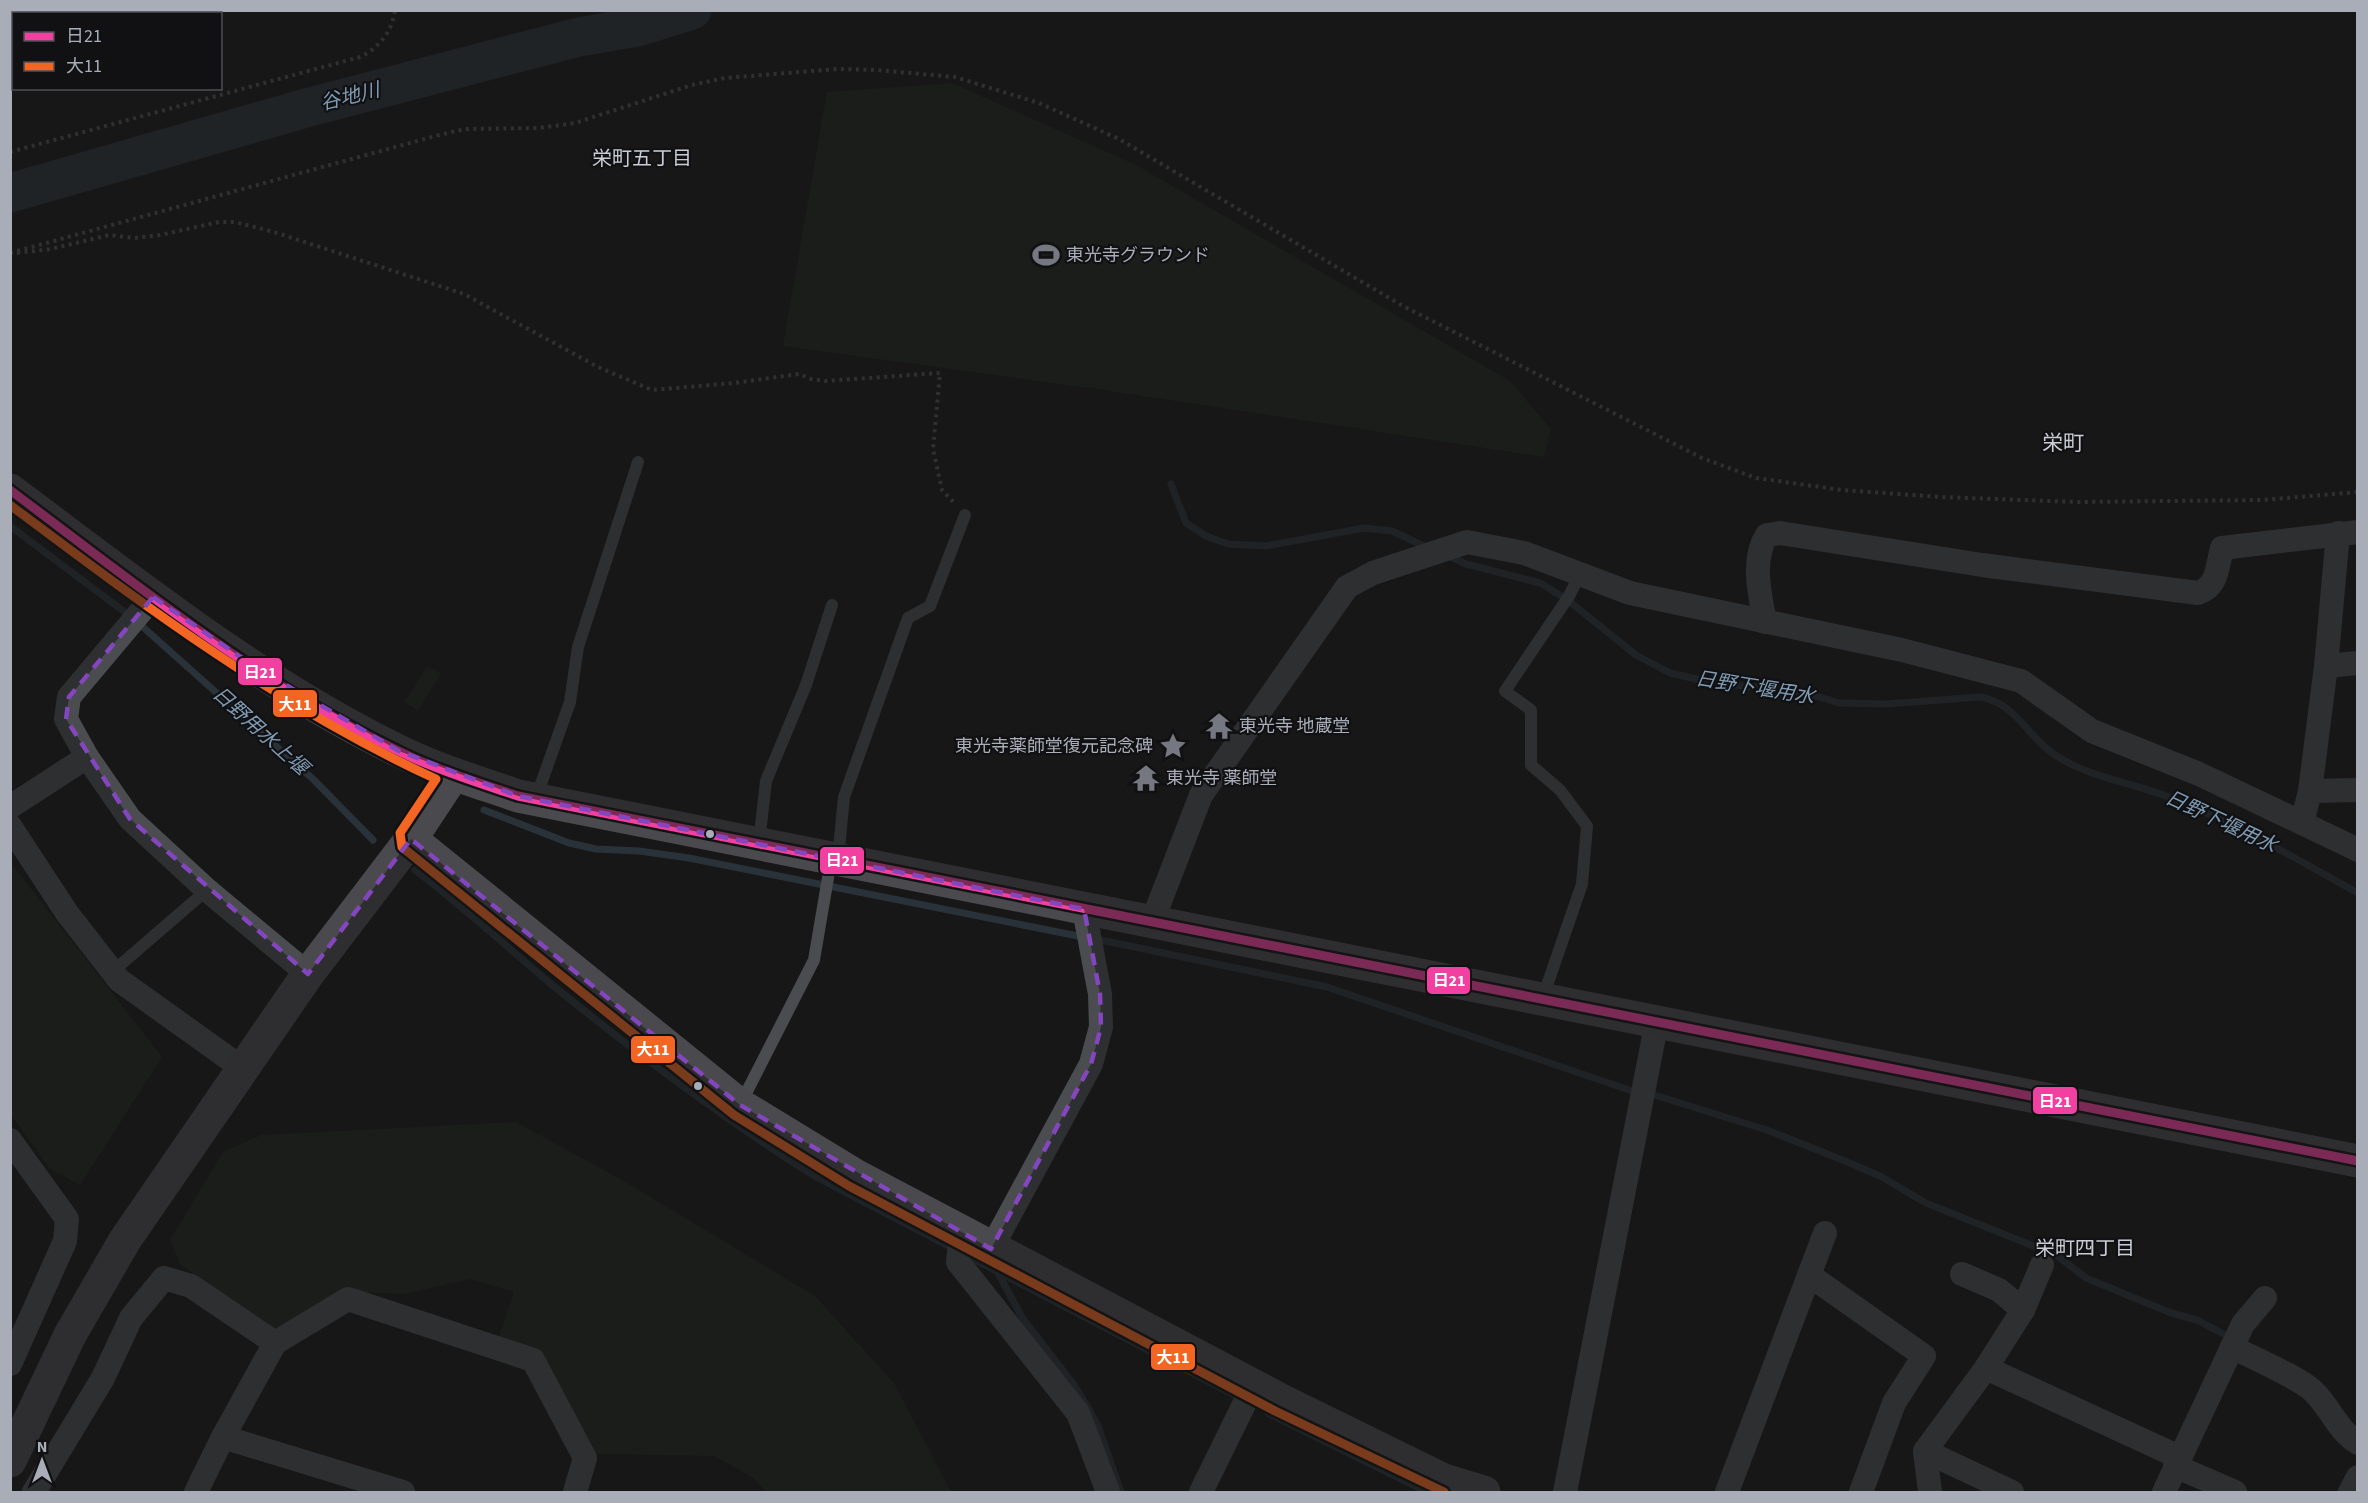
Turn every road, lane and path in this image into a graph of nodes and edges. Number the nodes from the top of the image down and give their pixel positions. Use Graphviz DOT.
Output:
graph roads {
  1 [pos="395,10"];
  2 [pos="10,152"];
  3 [pos="10,253"];
  4 [pos="638,462"];
  5 [pos="10,490"];
  6 [pos="2358,492"];
  7 [pos="965,515"];
  8 [pos="2348,532"];
  9 [pos="1576,583"];
  10 [pos="153,597"];
  11 [pos="832,605"];
  12 [pos="1765,622"];
  13 [pos="2358,663"];
  14 [pos="2326,666"];
  15 [pos="87,757"];
  16 [pos="454,774"];
  17 [pos="2358,790"];
  18 [pos="2310,791"];
  19 [pos="536,799"];
  20 [pos="10,807"];
  21 [pos="2302,823"];
  22 [pos="10,826"];
  23 [pos="411,839"];
  24 [pos="759,844"];
  25 [pos="2358,850"];
  26 [pos="835,859"];
  27 [pos="207,890"];
  28 [pos="1084,909"];
  29 [pos="1152,922"];
  30 [pos="112,972"];
  31 [pos="308,974"];
  32 [pos="1543,998"];
  33 [pos="1657,1021"];
  34 [pos="242,1068"];
  35 [pos="740,1105"];
  36 [pos="10,1140"];
  37 [pos="2358,1161"];
  38 [pos="962,1233"];
  39 [pos="1825,1233"];
  40 [pos="991,1249"];
  41 [pos="2042,1265"];
  42 [pos="1962,1274"];
  43 [pos="1809,1275"];
  44 [pos="2265,1298"];
  45 [pos="2023,1310"];
  46 [pos="275,1344"];
  47 [pos="2232,1347"];
  48 [pos="10,1364"];
  49 [pos="1986,1368"];
  50 [pos="1253,1386"];
  51 [pos="223,1437"];
  52 [pos="2358,1443"];
  53 [pos="1925,1451"];
  54 [pos="10,1461"];
  55 [pos="2177,1462"];
  56 [pos="2358,1477"];
  57 [pos="34,1492"];
  58 [pos="196,1492"];
  59 [pos="403,1492"];
  60 [pos="575,1492"];
  61 [pos="1108,1492"];
  62 [pos="1201,1492"];
  63 [pos="1484,1492"];
  64 [pos="1565,1492"];
  65 [pos="1727,1492"];
  66 [pos="1861,1492"];
  67 [pos="1930,1492"];
  68 [pos="2013,1492"];
  69 [pos="2164,1492"];
  70 [pos="2235,1492"];
  71 [pos="2350,1492"];
  1 -- 2 [label="path"];
  3 -- 6 [label="path"];
  3 -- 7 [label="path"];
  4 -- 19 [label="lane"];
  5 -- 10 [label="main road"];
  7 -- 26 [label="lane"];
  8 -- 12 [label="street"];
  8 -- 14 [label="street"];
  9 -- 12 [label="street"];
  9 -- 29 [label="street"];
  9 -- 32 [label="lane"];
  10 -- 15 [label="street"];
  10 -- 16 [label="main road"];
  11 -- 24 [label="lane"];
  12 -- 21 [label="street"];
  13 -- 14 [label="street"];
  14 -- 18 [label="street"];
  15 -- 20 [label="street"];
  15 -- 27 [label="street"];
  16 -- 19 [label="main road"];
  16 -- 23 [label="main road"];
  17 -- 18 [label="street"];
  18 -- 21 [label="street"];
  19 -- 24 [label="main road"];
  21 -- 25 [label="street"];
  22 -- 30 [label="street"];
  23 -- 31 [label="main road"];
  23 -- 35 [label="main road"];
  24 -- 26 [label="main road"];
  26 -- 28 [label="main road"];
  26 -- 35 [label="lane"];
  27 -- 30 [label="lane"];
  27 -- 31 [label="street"];
  28 -- 29 [label="main road"];
  28 -- 40 [label="street"];
  29 -- 32 [label="main road"];
  30 -- 34 [label="street"];
  31 -- 34 [label="main road"];
  32 -- 33 [label="main road"];
  33 -- 37 [label="main road"];
  33 -- 64 [label="street"];
  34 -- 54 [label="main road"];
  35 -- 38 [label="main road"];
  36 -- 48 [label="street"];
  38 -- 40 [label="main road"];
  38 -- 61 [label="street"];
  39 -- 43 [label="street"];
  40 -- 50 [label="main road"];
  41 -- 45 [label="street"];
  42 -- 45 [label="street"];
  43 -- 65 [label="street"];
  43 -- 66 [label="street"];
  44 -- 47 [label="street"];
  45 -- 49 [label="street"];
  46 -- 51 [label="street"];
  46 -- 57 [label="street"];
  46 -- 60 [label="street"];
  47 -- 52 [label="street"];
  47 -- 55 [label="street"];
  49 -- 53 [label="street"];
  49 -- 55 [label="street"];
  50 -- 62 [label="street"];
  50 -- 63 [label="main road"];
  51 -- 58 [label="street"];
  51 -- 59 [label="street"];
  53 -- 67 [label="street"];
  53 -- 68 [label="street"];
  55 -- 69 [label="street"];
  55 -- 70 [label="street"];
  56 -- 71 [label="street"];
}
